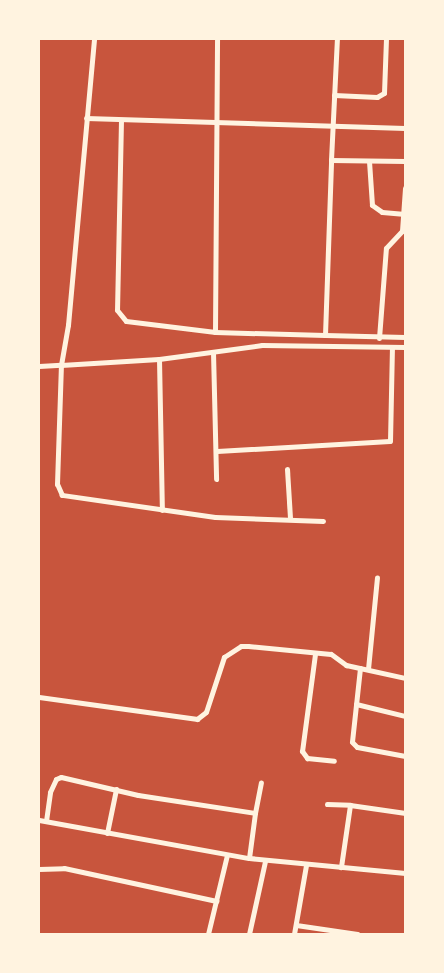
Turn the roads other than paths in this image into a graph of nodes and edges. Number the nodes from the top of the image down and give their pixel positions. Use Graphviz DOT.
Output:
graph roads {
  1 [pos="94,39"];
  2 [pos="217,39"];
  3 [pos="337,39"];
  4 [pos="386,39"];
  5 [pos="334,95"];
  6 [pos="86,118"];
  7 [pos="121,120"];
  8 [pos="214,123"];
  9 [pos="331,127"];
  10 [pos="405,128"];
  11 [pos="332,160"];
  12 [pos="370,160"];
  13 [pos="405,161"];
  14 [pos="405,188"];
  15 [pos="404,214"];
  16 [pos="215,332"];
  17 [pos="326,335"];
  18 [pos="405,337"];
  19 [pos="379,338"];
  20 [pos="405,346"];
  21 [pos="392,347"];
  22 [pos="213,352"];
  23 [pos="159,359"];
  24 [pos="61,365"];
  25 [pos="39,366"];
  26 [pos="217,451"];
  27 [pos="287,468"];
  28 [pos="216,479"];
  29 [pos="162,510"];
  30 [pos="290,518"];
  31 [pos="323,520"];
  32 [pos="376,577"];
  33 [pos="315,654"];
  34 [pos="360,668"];
  35 [pos="368,669"];
  36 [pos="405,678"];
  37 [pos="39,697"];
  38 [pos="356,704"];
  39 [pos="405,716"];
  40 [pos="405,756"];
  41 [pos="334,761"];
  42 [pos="261,782"];
  43 [pos="116,789"];
  44 [pos="327,804"];
  45 [pos="350,805"];
  46 [pos="254,813"];
  47 [pos="405,813"];
  48 [pos="39,820"];
  49 [pos="46,820"];
  50 [pos="107,833"];
  51 [pos="227,855"];
  52 [pos="249,858"];
  53 [pos="265,861"];
  54 [pos="306,865"];
  55 [pos="340,868"];
  56 [pos="39,869"];
  57 [pos="405,873"];
  58 [pos="216,901"];
  59 [pos="296,925"];
  60 [pos="208,934"];
  61 [pos="249,934"];
  62 [pos="294,934"];
  63 [pos="357,934"];
  1 -- 6 [label="street"];
  2 -- 8 [label="street"];
  3 -- 5 [label="street"];
  4 -- 5 [label="street"];
  5 -- 9 [label="street"];
  6 -- 7 [label="street"];
  6 -- 24 [label="street"];
  7 -- 8 [label="street"];
  7 -- 16 [label="street"];
  8 -- 9 [label="street"];
  8 -- 16 [label="street"];
  9 -- 10 [label="street"];
  9 -- 11 [label="street"];
  11 -- 12 [label="street"];
  11 -- 17 [label="street"];
  12 -- 13 [label="street"];
  12 -- 15 [label="street"];
  14 -- 15 [label="street"];
  15 -- 19 [label="street"];
  16 -- 17 [label="street"];
  17 -- 19 [label="street"];
  18 -- 19 [label="street"];
  20 -- 21 [label="street"];
  21 -- 22 [label="street"];
  21 -- 26 [label="street"];
  22 -- 23 [label="street"];
  22 -- 26 [label="street"];
  23 -- 24 [label="street"];
  23 -- 29 [label="street"];
  24 -- 25 [label="street"];
  24 -- 29 [label="street"];
  26 -- 28 [label="street"];
  27 -- 30 [label="street"];
  29 -- 30 [label="street"];
  30 -- 31 [label="street"];
  32 -- 35 [label="street"];
  33 -- 34 [label="street"];
  33 -- 37 [label="street"];
  33 -- 41 [label="street"];
  34 -- 35 [label="street"];
  34 -- 38 [label="street"];
  35 -- 36 [label="street"];
  38 -- 39 [label="street"];
  38 -- 40 [label="street"];
  42 -- 46 [label="street"];
  43 -- 46 [label="street"];
  43 -- 49 [label="street"];
  43 -- 50 [label="street"];
  44 -- 45 [label="street"];
  45 -- 47 [label="street"];
  45 -- 55 [label="street"];
  46 -- 52 [label="street"];
  48 -- 49 [label="street"];
  49 -- 50 [label="street"];
  50 -- 51 [label="street"];
  51 -- 52 [label="street"];
  51 -- 58 [label="street"];
  52 -- 53 [label="street"];
  53 -- 54 [label="street"];
  53 -- 61 [label="street"];
  54 -- 55 [label="street"];
  54 -- 59 [label="street"];
  55 -- 57 [label="street"];
  56 -- 58 [label="street"];
  58 -- 60 [label="street"];
  59 -- 62 [label="street"];
  59 -- 63 [label="street"];
}
